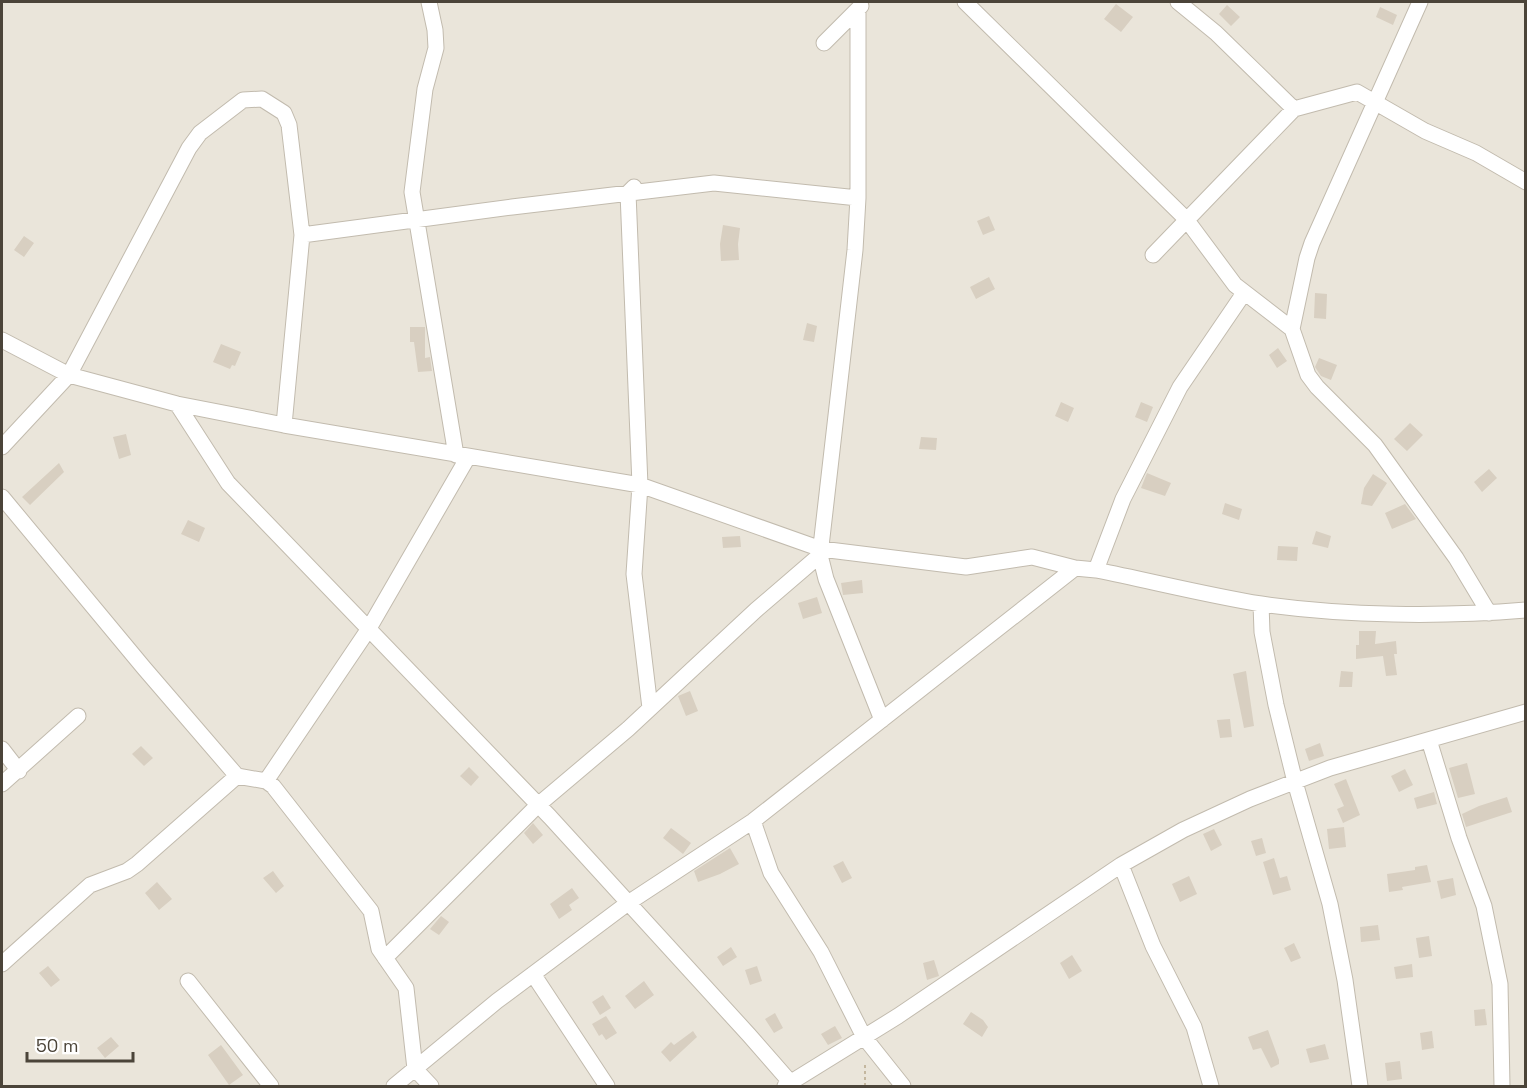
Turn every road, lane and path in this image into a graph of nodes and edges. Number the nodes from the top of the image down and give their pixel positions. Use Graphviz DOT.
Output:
graph roads {
  1 [pos="429,2"];
  2 [pos="965,2"];
  3 [pos="1178,2"];
  4 [pos="1420,2"];
  5 [pos="862,5"];
  6 [pos="824,43"];
  7 [pos="1376,103"];
  8 [pos="1294,109"];
  9 [pos="1526,182"];
  10 [pos="632,189"];
  11 [pos="858,198"];
  12 [pos="1186,219"];
  13 [pos="416,220"];
  14 [pos="302,235"];
  15 [pos="1153,255"];
  16 [pos="1244,293"];
  17 [pos="1292,329"];
  18 [pos="2,340"];
  19 [pos="69,375"];
  20 [pos="177,404"];
  21 [pos="284,425"];
  22 [pos="2,447"];
  23 [pos="462,456"];
  24 [pos="640,485"];
  25 [pos="2,497"];
  26 [pos="820,552"];
  27 [pos="1075,568"];
  28 [pos="1096,570"];
  29 [pos="1261,603"];
  30 [pos="1526,610"];
  31 [pos="1489,613"];
  32 [pos="368,630"];
  33 [pos="650,708"];
  34 [pos="1526,712"];
  35 [pos="78,716"];
  36 [pos="882,720"];
  37 [pos="1428,740"];
  38 [pos="2,749"];
  39 [pos="19,771"];
  40 [pos="237,776"];
  41 [pos="266,781"];
  42 [pos="1295,782"];
  43 [pos="2,784"];
  44 [pos="537,805"];
  45 [pos="753,821"];
  46 [pos="1121,866"];
  47 [pos="628,903"];
  48 [pos="385,958"];
  49 [pos="2,964"];
  50 [pos="533,974"];
  51 [pos="188,981"];
  52 [pos="864,1037"];
  53 [pos="415,1069"];
  54 [pos="788,1085"];
  55 [pos="271,1086"];
  56 [pos="394,1086"];
  57 [pos="431,1086"];
  58 [pos="607,1086"];
  59 [pos="903,1086"];
  60 [pos="1211,1086"];
  61 [pos="1360,1086"];
  62 [pos="1502,1086"];
  1 -- 13 [label="street"];
  2 -- 12 [label="street"];
  3 -- 8 [label="street"];
  4 -- 7 [label="street"];
  5 -- 6 [label="street"];
  5 -- 11 [label="street"];
  7 -- 8 [label="street"];
  7 -- 9 [label="street"];
  7 -- 17 [label="street"];
  8 -- 12 [label="street"];
  10 -- 11 [label="street"];
  10 -- 13 [label="street"];
  10 -- 24 [label="street"];
  11 -- 26 [label="street"];
  12 -- 15 [label="street"];
  12 -- 16 [label="street"];
  13 -- 14 [label="street"];
  13 -- 23 [label="street"];
  14 -- 19 [label="street"];
  14 -- 21 [label="street"];
  16 -- 17 [label="street"];
  16 -- 28 [label="street"];
  17 -- 31 [label="street"];
  18 -- 19 [label="street"];
  19 -- 20 [label="street"];
  19 -- 22 [label="street"];
  20 -- 21 [label="street"];
  20 -- 32 [label="street"];
  21 -- 23 [label="street"];
  23 -- 24 [label="street"];
  23 -- 32 [label="street"];
  24 -- 26 [label="street"];
  24 -- 33 [label="street"];
  25 -- 40 [label="street"];
  26 -- 27 [label="street"];
  26 -- 33 [label="street"];
  26 -- 36 [label="street"];
  27 -- 28 [label="street"];
  27 -- 36 [label="street"];
  28 -- 29 [label="street"];
  29 -- 31 [label="street"];
  29 -- 42 [label="street"];
  30 -- 31 [label="street"];
  32 -- 41 [label="street"];
  32 -- 44 [label="street"];
  33 -- 44 [label="street"];
  34 -- 37 [label="street"];
  35 -- 39 [label="street"];
  36 -- 45 [label="street"];
  37 -- 42 [label="street"];
  37 -- 62 [label="street"];
  38 -- 39 [label="street"];
  39 -- 43 [label="street"];
  40 -- 41 [label="street"];
  40 -- 49 [label="street"];
  41 -- 48 [label="street"];
  42 -- 46 [label="street"];
  42 -- 61 [label="street"];
  44 -- 47 [label="street"];
  44 -- 48 [label="street"];
  45 -- 47 [label="street"];
  45 -- 52 [label="street"];
  46 -- 52 [label="street"];
  46 -- 60 [label="street"];
  47 -- 50 [label="street"];
  47 -- 54 [label="street"];
  48 -- 53 [label="street"];
  50 -- 53 [label="street"];
  50 -- 58 [label="street"];
  51 -- 55 [label="street"];
  52 -- 54 [label="street"];
  52 -- 59 [label="street"];
  53 -- 56 [label="street"];
  53 -- 57 [label="street"];
}
